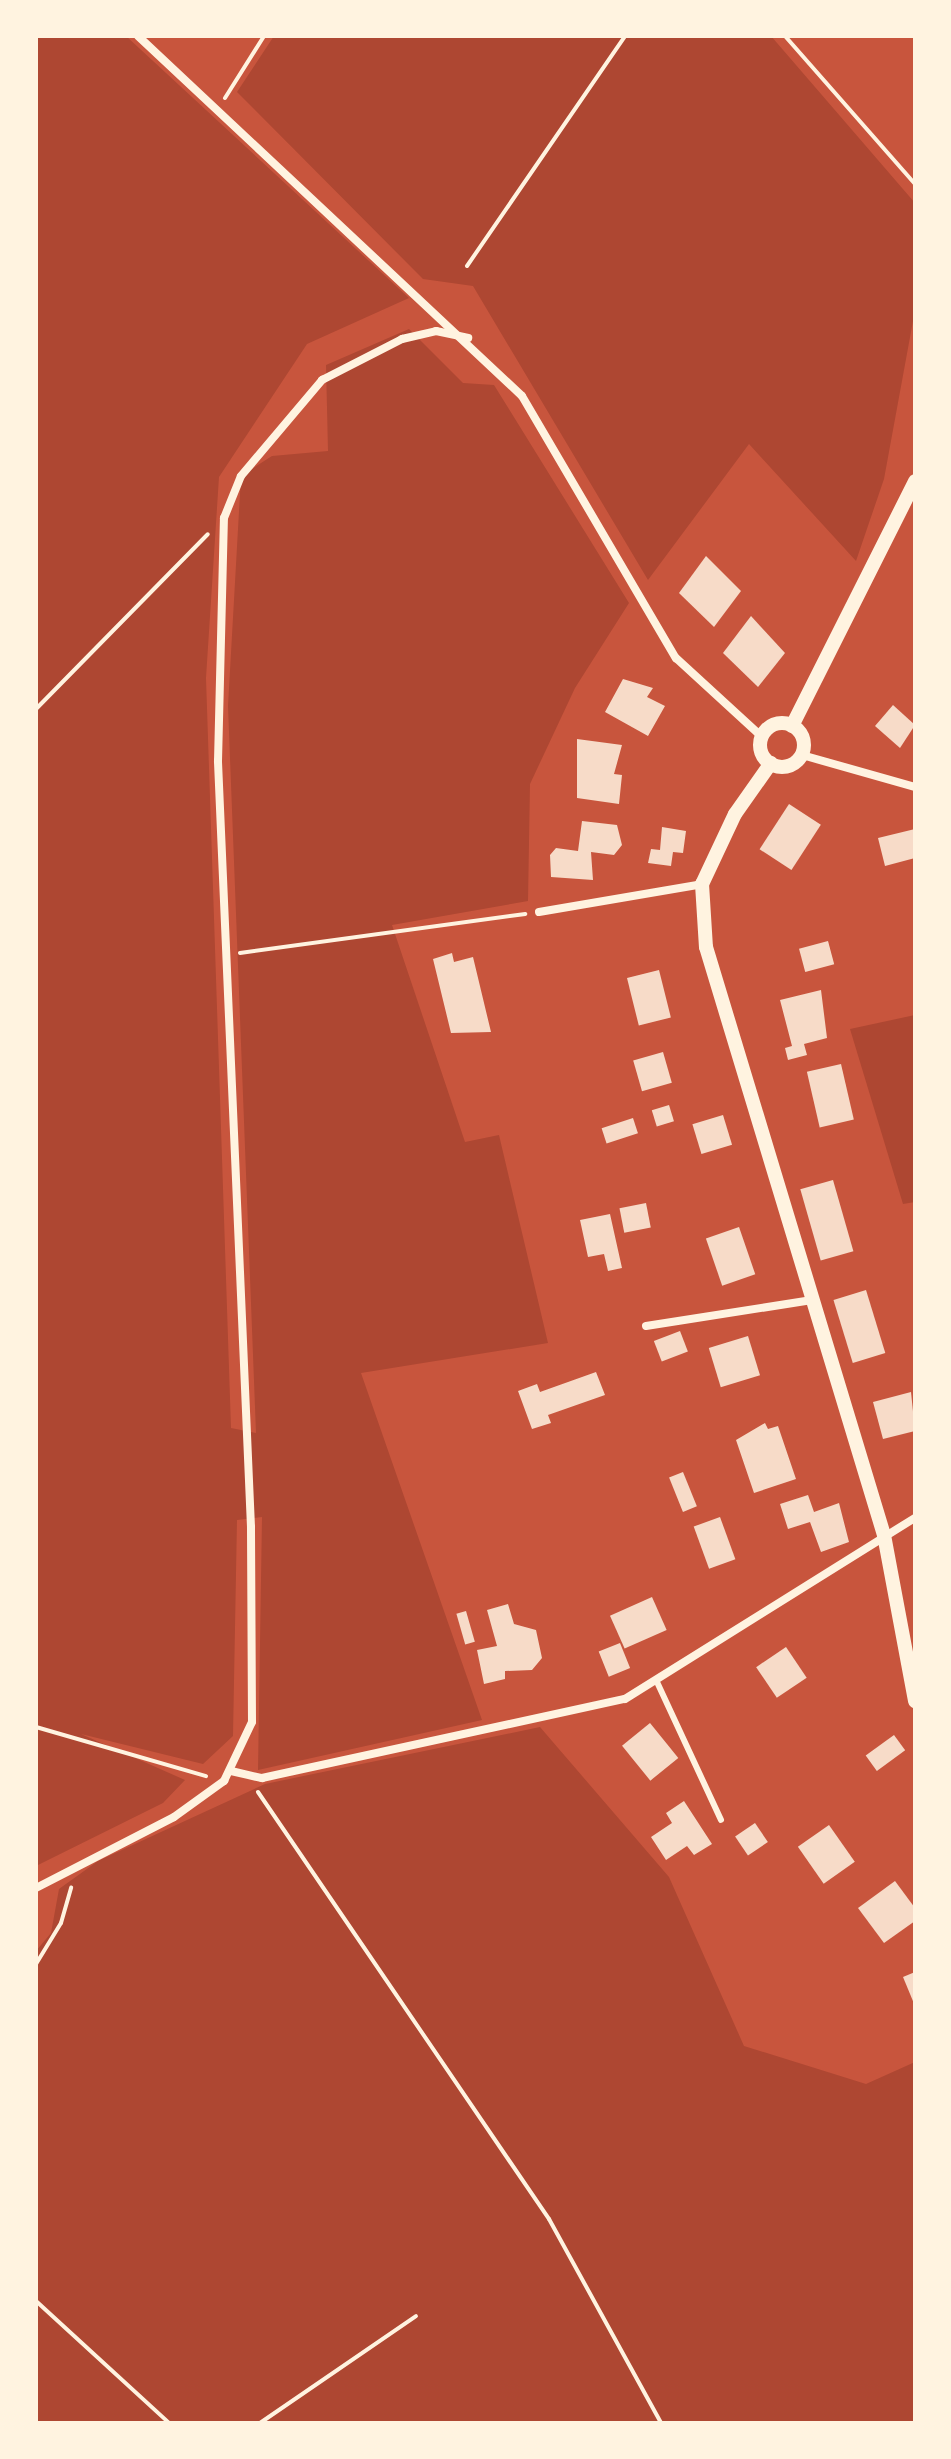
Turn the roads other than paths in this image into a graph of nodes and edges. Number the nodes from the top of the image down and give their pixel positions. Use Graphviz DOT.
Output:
graph roads {
  1 [pos="138,36"];
  2 [pos="468,338"];
  3 [pos="915,481"];
  4 [pos="792,726"];
  5 [pos="761,736"];
  6 [pos="802,755"];
  7 [pos="771,763"];
  8 [pos="915,787"];
  9 [pos="702,884"];
  10 [pos="539,912"];
  11 [pos="812,1300"];
  12 [pos="646,1326"];
  13 [pos="915,1518"];
  14 [pos="884,1535"];
  15 [pos="657,1682"];
  16 [pos="915,1701"];
  17 [pos="231,1771"];
  18 [pos="721,1820"];
  19 [pos="36,1888"];
  1 -- 2 [label="street"];
  2 -- 5 [label="street"];
  2 -- 17 [label="street"];
  3 -- 4 [label="street"];
  4 -- 5 [label="street"];
  4 -- 6 [label="street"];
  5 -- 7 [label="street"];
  6 -- 7 [label="street"];
  6 -- 8 [label="street"];
  7 -- 9 [label="street"];
  9 -- 10 [label="street"];
  9 -- 11 [label="street"];
  11 -- 12 [label="street"];
  11 -- 14 [label="street"];
  13 -- 14 [label="street"];
  14 -- 15 [label="street"];
  14 -- 16 [label="street"];
  15 -- 17 [label="street"];
  15 -- 18 [label="lane"];
  17 -- 19 [label="street"];
}
